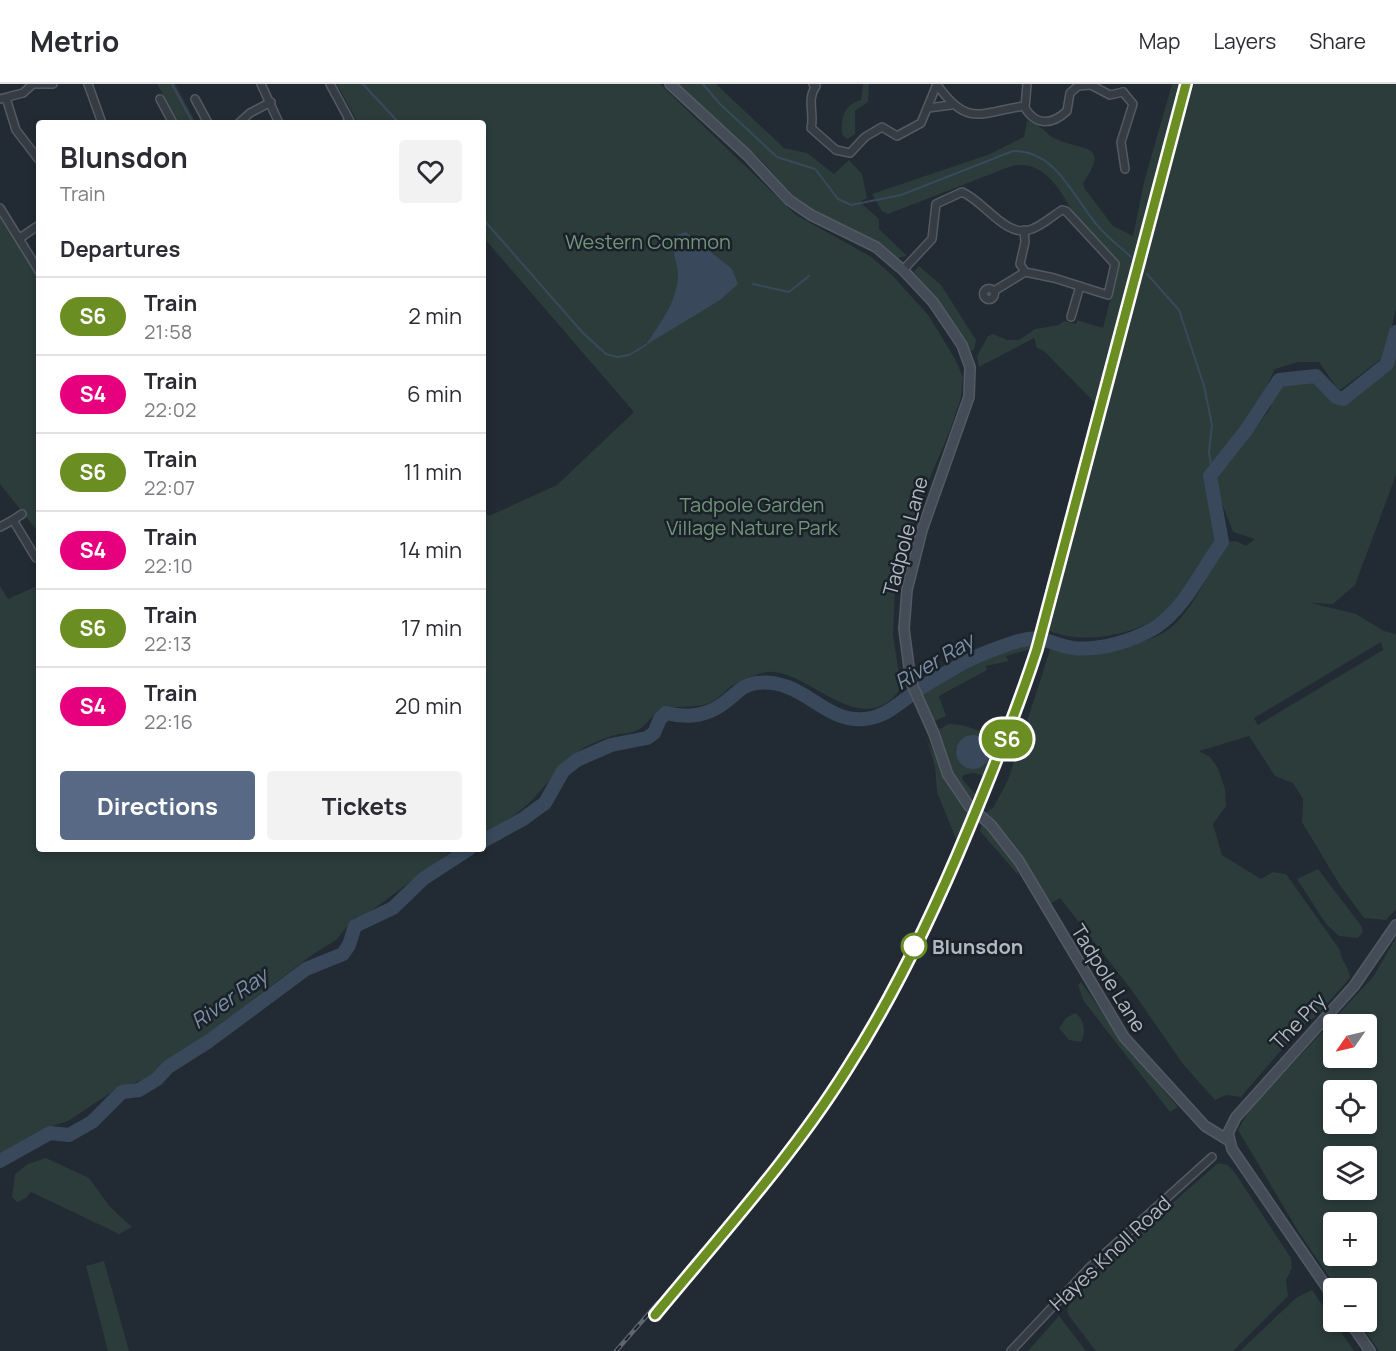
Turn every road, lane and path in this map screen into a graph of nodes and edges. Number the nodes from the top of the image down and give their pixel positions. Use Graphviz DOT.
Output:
graph roads {
  1 [pos="34,84"];
  2 [pos="53,84"];
  3 [pos="88,84"];
  4 [pos="261,84"];
  5 [pos="330,84"];
  6 [pos="670,84"];
  7 [pos="813,84"];
  8 [pos="1027,84"];
  9 [pos="1127,84"];
  10 [pos="938,85"];
  11 [pos="1123,92"];
  12 [pos="3,98"];
  13 [pos="160,99"];
  14 [pos="195,99"];
  15 [pos="271,102"];
  16 [pos="951,105"];
  17 [pos="1024,106"];
  18 [pos="928,108"];
  19 [pos="887,119"];
  20 [pos="101,120"];
  21 [pos="170,120"];
  22 [pos="206,120"];
  23 [pos="242,120"];
  24 [pos="278,120"];
  25 [pos="348,120"];
  26 [pos="882,128"];
  27 [pos="36,156"];
  28 [pos="1125,169"];
  29 [pos="0,208"];
  30 [pos="36,227"];
  31 [pos="1024,230"];
  32 [pos="20,238"];
  33 [pos="36,266"];
  34 [pos="903,270"];
  35 [pos="1025,272"];
  36 [pos="1080,286"];
  37 [pos="994,291"];
  38 [pos="1071,317"];
  39 [pos="22,514"];
  40 [pos="13,520"];
  41 [pos="0,527"];
  42 [pos="36,558"];
  43 [pos="1396,925"];
  44 [pos="1228,1140"];
  45 [pos="1212,1157"];
  46 [pos="1323,1282"];
  47 [pos="1357,1332"];
  48 [pos="1011,1351"];
  49 [pos="1370,1351"];
  1 -- 2 [label="street"];
  1 -- 12 [label="street"];
  3 -- 20 [label="street"];
  4 -- 15 [label="street"];
  5 -- 25 [label="street"];
  6 -- 34 [label="street, Tadpole Lane"];
  7 -- 26 [label="street"];
  8 -- 17 [label="street"];
  9 -- 11 [label="street"];
  10 -- 16 [label="street"];
  10 -- 18 [label="street"];
  11 -- 17 [label="street"];
  11 -- 28 [label="street"];
  12 -- 27 [label="street"];
  13 -- 21 [label="street"];
  14 -- 22 [label="street"];
  15 -- 23 [label="street"];
  15 -- 24 [label="street"];
  16 -- 17 [label="street"];
  16 -- 18 [label="street"];
  18 -- 26 [label="street"];
  19 -- 26 [label="street"];
  29 -- 32 [label="street"];
  30 -- 32 [label="street"];
  31 -- 34 [label="street"];
  31 -- 35 [label="street"];
  31 -- 36 [label="street"];
  32 -- 33 [label="street"];
  34 -- 44 [label="street, Tadpole Lane, bridge"];
  35 -- 36 [label="street"];
  35 -- 37 [label="street"];
  36 -- 38 [label="street"];
  39 -- 40 [label="street"];
  40 -- 41 [label="street"];
  40 -- 42 [label="street"];
  43 -- 44 [label="street, The Pry"];
  44 -- 46 [label="street"];
  45 -- 48 [label="street, Hayes Knoll Road"];
  47 -- 49 [label="street"];
}
